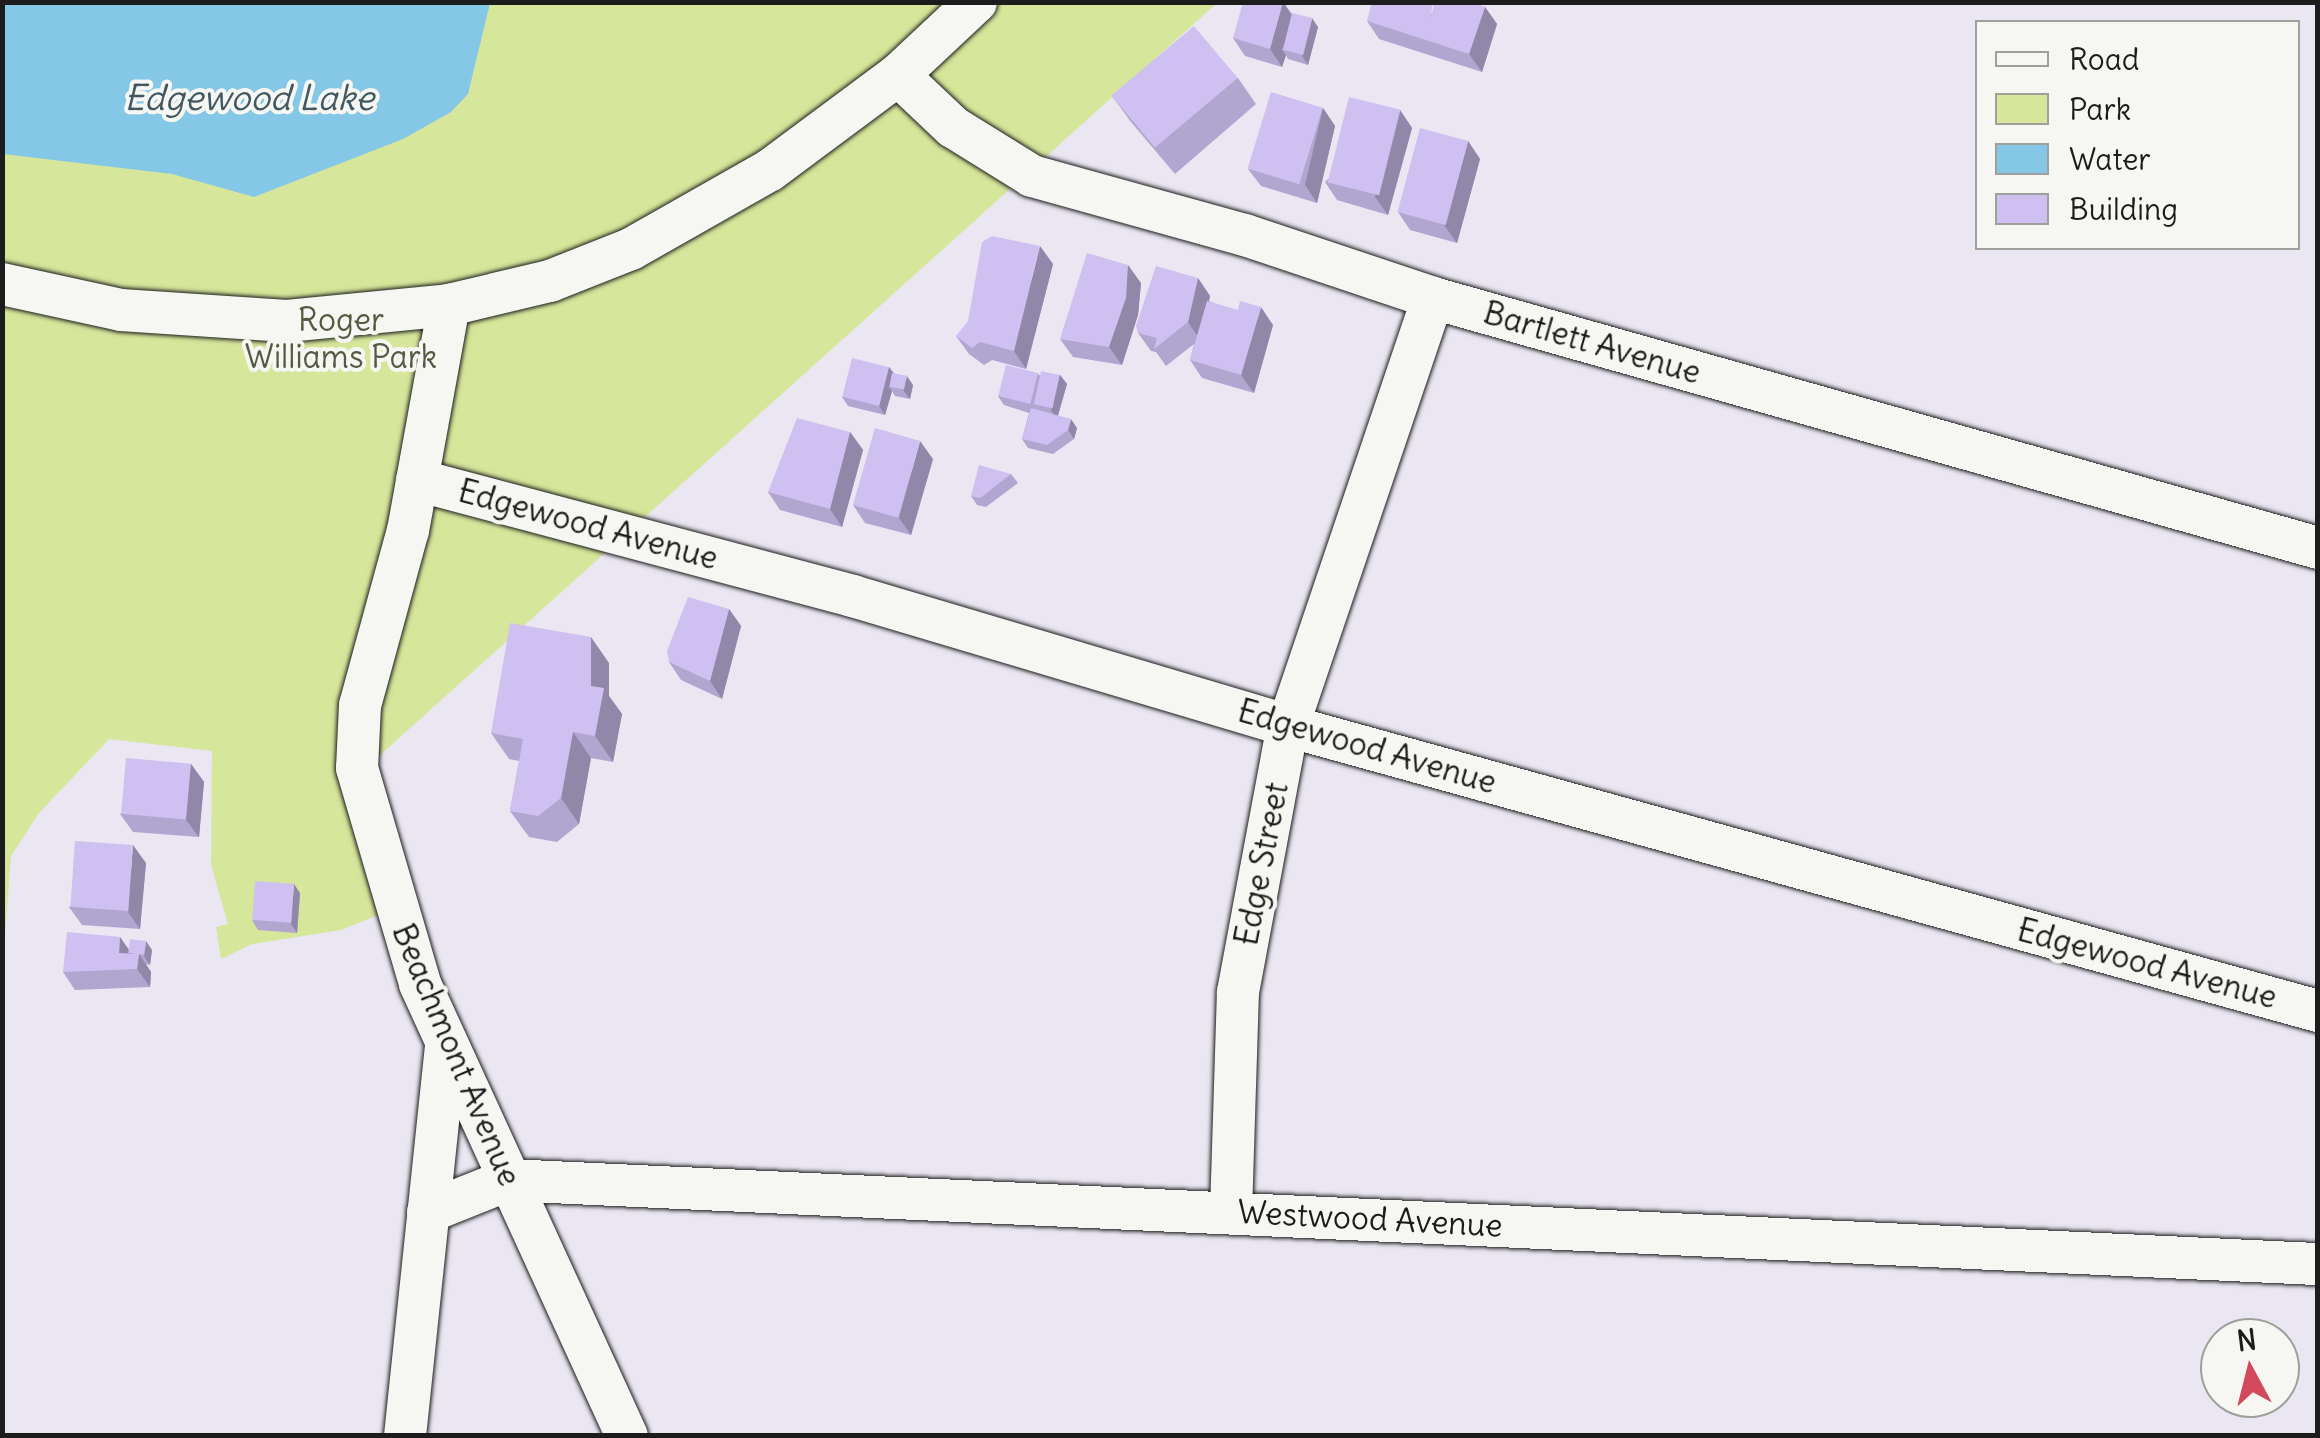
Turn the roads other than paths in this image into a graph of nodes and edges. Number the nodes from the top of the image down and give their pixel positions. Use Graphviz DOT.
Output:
graph roads {
  1 [pos="976,2"];
  2 [pos="898,75"];
  3 [pos="2,284"];
  4 [pos="1433,298"];
  5 [pos="448,305"];
  6 [pos="417,480"];
  7 [pos="2318,548"];
  8 [pos="1288,726"];
  9 [pos="2318,1011"];
  10 [pos="446,1044"];
  11 [pos="508,1180"];
  12 [pos="428,1212"];
  13 [pos="1231,1213"];
  14 [pos="2318,1264"];
  15 [pos="405,1436"];
  16 [pos="628,1436"];
  1 -- 2 [label="street"];
  2 -- 4 [label="street, Bartlett Avenue"];
  2 -- 5 [label="street"];
  3 -- 5 [label="street"];
  4 -- 7 [label="street, Bartlett Avenue"];
  4 -- 8 [label="street, Edge Street"];
  5 -- 6 [label="street, Beachmont Avenue"];
  6 -- 8 [label="street, Edgewood Avenue"];
  6 -- 10 [label="street, Beachmont Avenue"];
  8 -- 9 [label="street, Edgewood Avenue"];
  8 -- 13 [label="street, Edge Street"];
  10 -- 11 [label="street, Beachmont Avenue"];
  10 -- 12 [label="street"];
  11 -- 12 [label="street, Westwood Avenue"];
  11 -- 13 [label="street, Westwood Avenue"];
  11 -- 16 [label="street, Beachmont Avenue"];
  12 -- 15 [label="street"];
  13 -- 14 [label="street, Westwood Avenue"];
}
